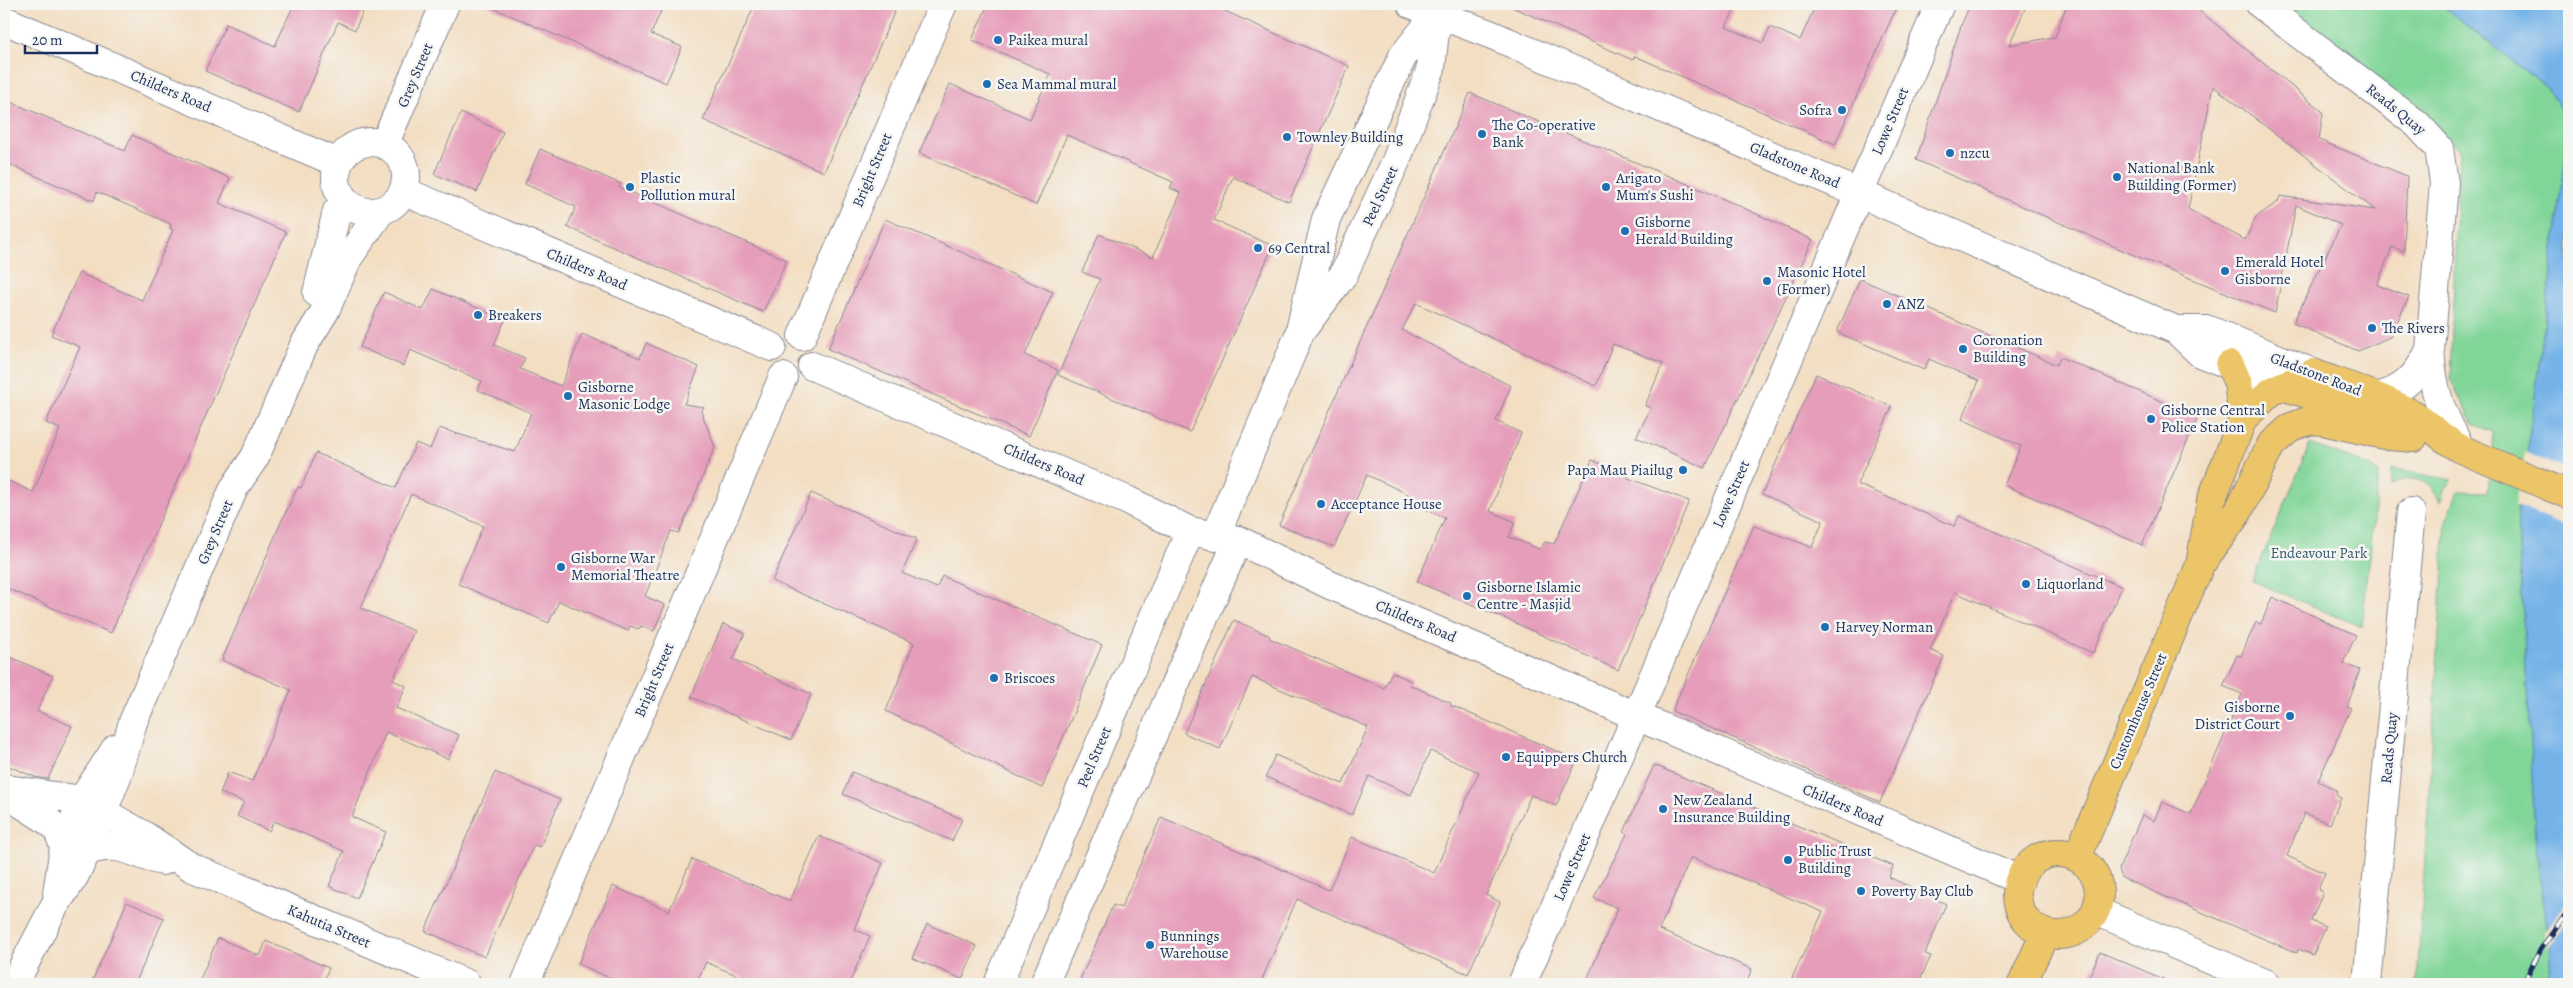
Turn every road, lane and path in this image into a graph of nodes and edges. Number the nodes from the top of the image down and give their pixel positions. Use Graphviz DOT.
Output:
graph roads {
  1 [pos="446,4"];
  2 [pos="943,4"];
  3 [pos="1411,4"];
  4 [pos="1940,4"];
  5 [pos="2260,4"];
  6 [pos="1439,9"];
  7 [pos="4,20"];
  8 [pos="384,145"];
  9 [pos="338,163"];
  10 [pos="403,190"];
  11 [pos="1859,193"];
  12 [pos="346,201"];
  13 [pos="381,211"];
  14 [pos="2176,330"];
  15 [pos="1299,335"];
  16 [pos="802,336"];
  17 [pos="304,345"];
  18 [pos="772,347"];
  19 [pos="2430,350"];
  20 [pos="2230,365"];
  21 [pos="812,366"];
  22 [pos="2313,373"];
  23 [pos="783,377"];
  24 [pos="2282,386"];
  25 [pos="2376,397"];
  26 [pos="2243,418"];
  27 [pos="2413,438"];
  28 [pos="2453,445"];
  29 [pos="2569,495"];
  30 [pos="2411,512"];
  31 [pos="1214,536"];
  32 [pos="2200,565"];
  33 [pos="1636,716"];
  34 [pos="5,788"];
  35 [pos="92,806"];
  36 [pos="76,849"];
  37 [pos="2077,858"];
  38 [pos="191,867"];
  39 [pos="2020,880"];
  40 [pos="2096,911"];
  41 [pos="2045,933"];
  42 [pos="14,984"];
  43 [pos="467,984"];
  44 [pos="525,984"];
  45 [pos="998,984"];
  46 [pos="1044,984"];
  47 [pos="1522,984"];
  48 [pos="2022,984"];
  49 [pos="2268,984"];
  50 [pos="2367,984"];
  1 -- 8 [label="street, Grey Street"];
  2 -- 16 [label="street, Bright Street"];
  3 -- 6 [label="street, Gladstone Road"];
  4 -- 11 [label="street, Lowe Street"];
  5 -- 19 [label="street, Reads Quay"];
  6 -- 11 [label="street, Gladstone Road"];
  6 -- 15 [label="street, Peel Street"];
  6 -- 15 [label="street, Peel Street"];
  7 -- 9 [label="street, Childers Road"];
  8 -- 9 [label="street"];
  8 -- 10 [label="street"];
  9 -- 12 [label="street"];
  10 -- 13 [label="street"];
  10 -- 18 [label="street, Childers Road"];
  11 -- 14 [label="street, Gladstone Road"];
  11 -- 33 [label="street, Lowe Street"];
  12 -- 13 [label="street"];
  12 -- 17 [label="street, Grey Street"];
  13 -- 17 [label="street, Grey Street"];
  14 -- 20 [label="street, Gladstone Road"];
  14 -- 22 [label="street, Gladstone Road"];
  15 -- 31 [label="street, Peel Street"];
  16 -- 18 [label="street"];
  16 -- 21 [label="street"];
  17 -- 35 [label="street, Grey Street"];
  18 -- 23 [label="street"];
  19 -- 25 [label="street, Reads Quay"];
  19 -- 28 [label="street, Reads Quay"];
  20 -- 24 [label="street, Gladstone Road"];
  20 -- 26 [label="main road"];
  21 -- 23 [label="street"];
  21 -- 31 [label="street, Childers Road"];
  22 -- 24 [label="main road, Customhouse Street"];
  22 -- 25 [label="main road, Gladstone Road"];
  23 -- 44 [label="street, Bright Street"];
  24 -- 26 [label="main road, Customhouse Street"];
  24 -- 27 [label="main road, Gladstone Road"];
  25 -- 28 [label="main road, Gladstone Road"];
  26 -- 32 [label="main road, Customhouse Street"];
  27 -- 28 [label="main road, Gladstone Road"];
  27 -- 32 [label="main road, Customhouse Street"];
  28 -- 29 [label="main road"];
  30 -- 50 [label="street, Reads Quay"];
  31 -- 33 [label="street, Childers Road"];
  31 -- 45 [label="street, Peel Street"];
  31 -- 46 [label="street, Peel Street"];
  32 -- 37 [label="main road, Customhouse Street"];
  33 -- 39 [label="street, Childers Road"];
  33 -- 47 [label="street, Lowe Street"];
  34 -- 35 [label="street, Kahutia Street"];
  34 -- 36 [label="street, Kahutia Street"];
  35 -- 36 [label="street, Grey Street"];
  35 -- 38 [label="street, Kahutia Street"];
  36 -- 38 [label="street, Kahutia Street"];
  36 -- 42 [label="street, Grey Street"];
  37 -- 39 [label="main road"];
  37 -- 40 [label="main road"];
  38 -- 43 [label="street, Kahutia Street"];
  39 -- 41 [label="main road"];
  40 -- 41 [label="main road"];
  40 -- 49 [label="street"];
  41 -- 48 [label="main road"];
}
